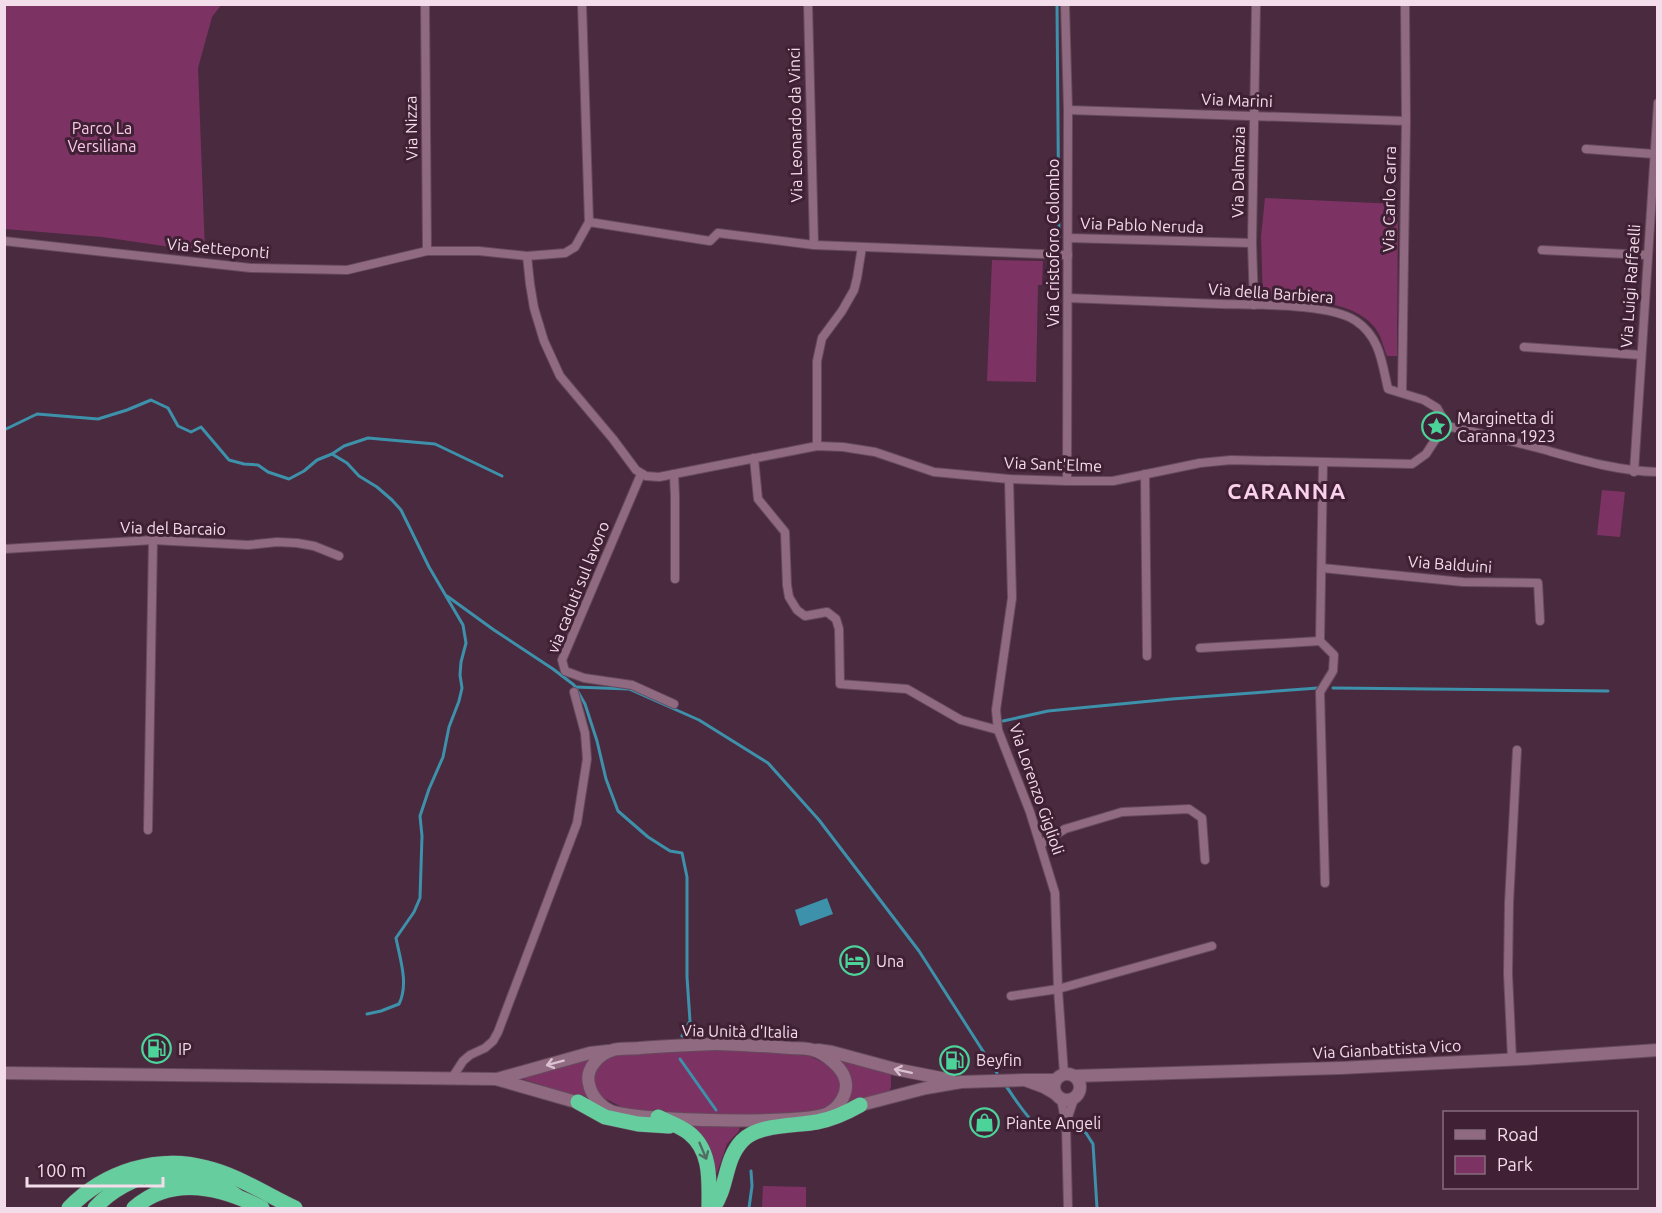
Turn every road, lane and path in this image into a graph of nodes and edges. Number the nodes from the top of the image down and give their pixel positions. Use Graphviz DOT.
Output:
graph roads {
  1 [pos="425,4"];
  2 [pos="582,4"];
  3 [pos="808,4"];
  4 [pos="1065,4"];
  5 [pos="1256,4"];
  6 [pos="1405,4"];
  7 [pos="1658,103"];
  8 [pos="1068,110"];
  9 [pos="1254,116"];
  10 [pos="1657,120"];
  11 [pos="1406,121"];
  12 [pos="1586,149"];
  13 [pos="1654,154"];
  14 [pos="589,222"];
  15 [pos="1068,238"];
  16 [pos="4,241"];
  17 [pos="1252,243"];
  18 [pos="814,245"];
  19 [pos="862,247"];
  20 [pos="1542,250"];
  21 [pos="427,251"];
  22 [pos="527,255"];
  23 [pos="1068,255"];
  24 [pos="1647,255"];
  25 [pos="1068,298"];
  26 [pos="1254,305"];
  27 [pos="1524,347"];
  28 [pos="1641,355"];
  29 [pos="1402,393"];
  30 [pos="1447,426"];
  31 [pos="817,446"];
  32 [pos="754,458"];
  33 [pos="1323,463"];
  34 [pos="1634,472"];
  35 [pos="1658,472"];
  36 [pos="674,474"];
  37 [pos="1145,474"];
  38 [pos="643,475"];
  39 [pos="1009,479"];
  40 [pos="1067,481"];
  41 [pos="153,540"];
  42 [pos="4,549"];
  43 [pos="339,556"];
  44 [pos="1322,568"];
  45 [pos="675,579"];
  46 [pos="1540,621"];
  47 [pos="1320,640"];
  48 [pos="1200,648"];
  49 [pos="1147,656"];
  50 [pos="574,692"];
  51 [pos="674,704"];
  52 [pos="998,730"];
  53 [pos="1517,750"];
  54 [pos="148,830"];
  55 [pos="1041,844"];
  56 [pos="1204,860"];
  57 [pos="1325,883"];
  58 [pos="1212,946"];
  59 [pos="1059,988"];
  60 [pos="1011,996"];
  61 [pos="612,1050"];
  62 [pos="814,1050"];
  63 [pos="1658,1050"];
  64 [pos="1512,1059"];
  65 [pos="4,1073"];
  66 [pos="1119,1076"];
  67 [pos="1065,1077"];
  68 [pos="452,1078"];
  69 [pos="496,1079"];
  70 [pos="1025,1080"];
  71 [pos="961,1082"];
  72 [pos="1078,1093"];
  73 [pos="1059,1097"];
  74 [pos="578,1102"];
  75 [pos="860,1105"];
  76 [pos="609,1110"];
  77 [pos="826,1114"];
  78 [pos="658,1117"];
  79 [pos="778,1120"];
  80 [pos="1066,1124"];
  81 [pos="680,1127"];
  82 [pos="240,1189"];
  83 [pos="69,1209"];
  84 [pos="95,1209"];
  85 [pos="102,1209"];
  86 [pos="134,1209"];
  87 [pos="262,1209"];
  88 [pos="295,1209"];
  89 [pos="711,1209"];
  90 [pos="1068,1209"];
  1 -- 21 [label="street, Via Nizza"];
  2 -- 14 [label="street"];
  3 -- 18 [label="street, Via Leonardo da Vinci"];
  4 -- 8 [label="street, Via Cristoforo Colombo"];
  5 -- 9 [label="street, Via Dalmazia"];
  6 -- 11 [label="street, Via Carlo Carra"];
  7 -- 10 [label="street, Via Luigi Raffaelli"];
  8 -- 9 [label="street, Via Marini"];
  8 -- 15 [label="street, Via Cristoforo Colombo"];
  9 -- 11 [label="street, Via Marini"];
  9 -- 17 [label="street, Via Dalmazia"];
  10 -- 13 [label="street, Via Luigi Raffaelli"];
  11 -- 29 [label="street, Via Carlo Carra"];
  12 -- 13 [label="street"];
  13 -- 24 [label="street, Via Luigi Raffaelli"];
  14 -- 18 [label="street"];
  14 -- 22 [label="street"];
  15 -- 17 [label="street, Via Pablo Neruda"];
  15 -- 23 [label="street, Via Cristoforo Colombo"];
  16 -- 21 [label="street, Via Setteponti"];
  17 -- 26 [label="street, Via Dalmazia"];
  18 -- 19 [label="street"];
  19 -- 23 [label="street"];
  19 -- 31 [label="street"];
  20 -- 24 [label="street"];
  21 -- 22 [label="street"];
  22 -- 38 [label="street"];
  23 -- 25 [label="street, Via Cristoforo Colombo"];
  24 -- 28 [label="street, Via Luigi Raffaelli"];
  25 -- 26 [label="street, Via della Barbiera"];
  25 -- 40 [label="street, Via Cristoforo Colombo"];
  26 -- 29 [label="street, Via della Barbiera"];
  27 -- 28 [label="street"];
  28 -- 34 [label="street, Via Luigi Raffaelli"];
  29 -- 30 [label="street, Via della Barbiera"];
  30 -- 33 [label="street, Via Sant'Elme"];
  30 -- 34 [label="street"];
  31 -- 32 [label="street, Via Sant'Elme"];
  31 -- 39 [label="street, Via Sant'Elme"];
  32 -- 36 [label="street, Via Sant'Elme"];
  32 -- 52 [label="street"];
  33 -- 37 [label="street, Via Sant'Elme"];
  33 -- 44 [label="street"];
  34 -- 35 [label="street"];
  36 -- 38 [label="street, Via Sant'Elme"];
  36 -- 45 [label="street"];
  37 -- 40 [label="street, Via Sant'Elme"];
  37 -- 49 [label="street"];
  38 -- 51 [label="street, via caduti sul lavoro"];
  39 -- 40 [label="street, Via Sant'Elme"];
  39 -- 52 [label="street, Via Lorenzo Giglioli"];
  41 -- 42 [label="street, Via del Barcaio"];
  41 -- 43 [label="street, Via del Barcaio"];
  41 -- 54 [label="street"];
  44 -- 46 [label="street, Via Balduini"];
  44 -- 47 [label="street"];
  47 -- 48 [label="street"];
  47 -- 57 [label="street"];
  50 -- 68 [label="street"];
  52 -- 55 [label="street, Via Lorenzo Giglioli"];
  53 -- 64 [label="street"];
  55 -- 56 [label="street"];
  55 -- 59 [label="street, Via Lorenzo Giglioli"];
  58 -- 59 [label="street"];
  59 -- 60 [label="street"];
  59 -- 67 [label="street, Via Lorenzo Giglioli"];
  61 -- 62 [label="main road, Via Unità d'Italia"];
  61 -- 69 [label="main road, Via Unità d'Italia, one-way"];
  61 -- 76 [label="main road"];
  71 -- 62 [label="main road, one-way"];
  62 -- 77 [label="main road, Via Unità d'Italia"];
  63 -- 64 [label="main road, Via Gianbattista Vico"];
  64 -- 66 [label="main road, Via Gianbattista Vico"];
  65 -- 68 [label="main road, Via Unità d'Italia"];
  66 -- 67 [label="main road"];
  66 -- 72 [label="main road"];
  67 -- 70 [label="main road"];
  67 -- 72 [label="main road"];
  67 -- 73 [label="main road"];
  68 -- 69 [label="main road, Via Unità d'Italia"];
  69 -- 74 [label="main road, Via Unità d'Italia"];
  70 -- 71 [label="main road"];
  70 -- 73 [label="main road"];
  71 -- 75 [label="main road"];
  72 -- 73 [label="main road"];
  72 -- 80 [label="street"];
  73 -- 80 [label="street"];
  74 -- 76 [label="main road, Via Unità d'Italia"];
  74 -- 81 [label="highway"];
  75 -- 77 [label="main road"];
  75 -- 89 [label="highway"];
  76 -- 78 [label="main road, Via Unità d'Italia"];
  77 -- 79 [label="main road, Via Unità d'Italia"];
  78 -- 79 [label="main road, Via Unità d'Italia"];
  78 -- 81 [label="highway"];
  79 -- 89 [label="highway"];
  80 -- 90 [label="street"];
  81 -- 89 [label="highway, one-way"];
  82 -- 83 [label="highway"];
  82 -- 84 [label="highway"];
  82 -- 85 [label="highway"];
  82 -- 86 [label="highway"];
  82 -- 87 [label="highway"];
  82 -- 88 [label="highway"];
}
